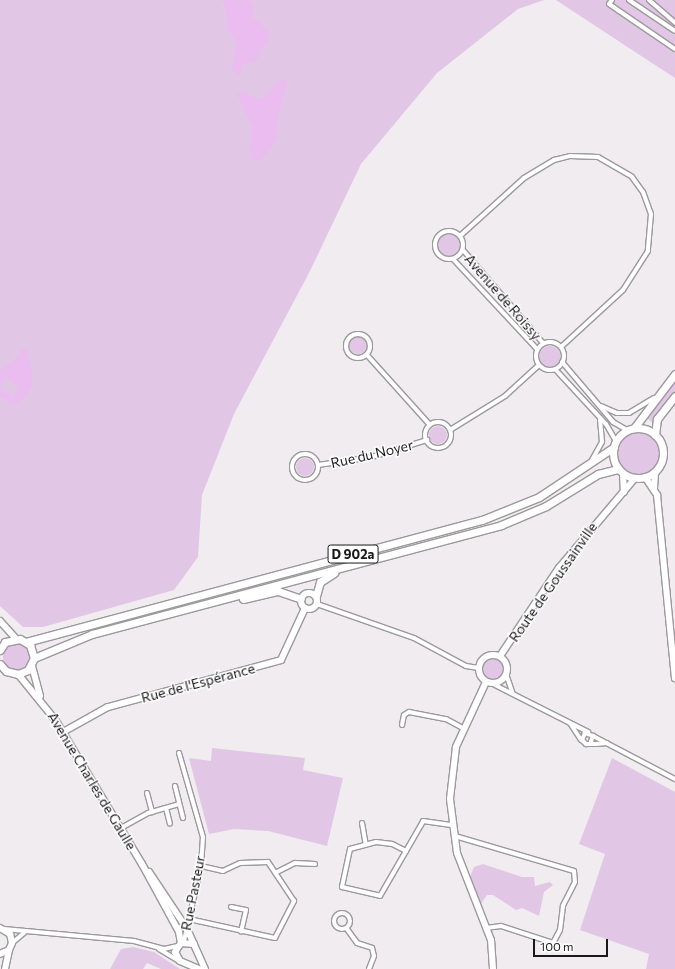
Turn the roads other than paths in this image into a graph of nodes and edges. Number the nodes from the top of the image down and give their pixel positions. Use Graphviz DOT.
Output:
graph roads {
  1 [pos="612,0"];
  2 [pos="629,0"];
  3 [pos="649,0"];
  4 [pos="675,23"];
  5 [pos="675,31"];
  6 [pos="675,48"];
  7 [pos="460,236"];
  8 [pos="463,250"];
  9 [pos="453,259"];
  10 [pos="543,343"];
  11 [pos="561,347"];
  12 [pos="537,349"];
  13 [pos="367,355"];
  14 [pos="562,362"];
  15 [pos="539,365"];
  16 [pos="555,369"];
  17 [pos="675,374"];
  18 [pos="675,396"];
  19 [pos="654,398"];
  20 [pos="593,399"];
  21 [pos="600,418"];
  22 [pos="430,425"];
  23 [pos="630,429"];
  24 [pos="450,430"];
  25 [pos="655,435"];
  26 [pos="427,440"];
  27 [pos="615,444"];
  28 [pos="318,466"];
  29 [pos="583,470"];
  30 [pos="621,471"];
  31 [pos="654,472"];
  32 [pos="645,477"];
  33 [pos="635,478"];
  34 [pos="654,488"];
  35 [pos="624,492"];
  36 [pos="364,563"];
  37 [pos="316,596"];
  38 [pos="301,599"];
  39 [pos="215,602"];
  40 [pos="317,604"];
  41 [pos="305,608"];
  42 [pos="0,621"];
  43 [pos="16,639"];
  44 [pos="26,642"];
  45 [pos="1,646"];
  46 [pos="500,656"];
  47 [pos="33,662"];
  48 [pos="0,664"];
  49 [pos="478,668"];
  50 [pos="3,672"];
  51 [pos="18,674"];
  52 [pos="506,674"];
  53 [pos="675,678"];
  54 [pos="489,682"];
  55 [pos="515,695"];
  56 [pos="41,698"];
  57 [pos="569,722"];
  58 [pos="402,725"];
  59 [pos="463,728"];
  60 [pos="63,732"];
  61 [pos="588,732"];
  62 [pos="593,736"];
  63 [pos="582,741"];
  64 [pos="609,743"];
  65 [pos="590,744"];
  66 [pos="179,753"];
  67 [pos="675,779"];
  68 [pos="175,786"];
  69 [pos="147,793"];
  70 [pos="179,804"];
  71 [pos="166,808"];
  72 [pos="152,812"];
  73 [pos="183,818"];
  74 [pos="362,823"];
  75 [pos="170,824"];
  76 [pos="453,825"];
  77 [pos="121,828"];
  78 [pos="455,836"];
  79 [pos="366,845"];
  80 [pos="406,851"];
  81 [pos="142,864"];
  82 [pos="315,864"];
  83 [pos="201,866"];
  84 [pos="277,872"];
  85 [pos="231,907"];
  86 [pos="189,919"];
  87 [pos="2,928"];
  88 [pos="347,928"];
  89 [pos="486,928"];
  90 [pos="187,929"];
  91 [pos="241,931"];
  92 [pos="25,932"];
  93 [pos="12,942"];
  94 [pos="181,943"];
  95 [pos="194,944"];
  96 [pos="156,947"];
  97 [pos="9,950"];
  98 [pos="198,952"];
  99 [pos="0,954"];
  100 [pos="183,962"];
  101 [pos="5,969"];
  102 [pos="199,969"];
  103 [pos="205,969"];
  104 [pos="369,969"];
  105 [pos="493,969"];
  1 -- 6 [label="street"];
  2 -- 5 [label="street"];
  3 -- 4 [label="street"];
  7 -- 8 [label="street"];
  7 -- 9 [label="street"];
  7 -- 11 [label="street"];
  8 -- 9 [label="street"];
  8 -- 10 [label="street, Avenue de Roissy"];
  9 -- 12 [label="street, Avenue de Roissy"];
  10 -- 11 [label="street"];
  10 -- 12 [label="street"];
  11 -- 14 [label="street"];
  12 -- 15 [label="street"];
  13 -- 13 [label="street"];
  13 -- 22 [label="street"];
  14 -- 16 [label="street"];
  14 -- 20 [label="street"];
  15 -- 16 [label="street"];
  15 -- 24 [label="street"];
  16 -- 21 [label="street"];
  17 -- 19 [label="main road"];
  18 -- 25 [label="main road"];
  19 -- 20 [label="street"];
  19 -- 23 [label="main road"];
  20 -- 23 [label="street"];
  21 -- 27 [label="street"];
  21 -- 29 [label="street"];
  22 -- 24 [label="street"];
  22 -- 26 [label="street"];
  23 -- 25 [label="main road"];
  23 -- 27 [label="main road"];
  24 -- 26 [label="street"];
  25 -- 31 [label="main road"];
  26 -- 28 [label="street, Rue du Noyer"];
  27 -- 29 [label="main road, D 902a"];
  27 -- 30 [label="main road"];
  28 -- 28 [label="street"];
  29 -- 44 [label="main road, D 902a"];
  30 -- 33 [label="main road"];
  30 -- 35 [label="street"];
  30 -- 36 [label="main road, D 902a"];
  31 -- 32 [label="main road"];
  31 -- 34 [label="street"];
  32 -- 33 [label="main road"];
  32 -- 34 [label="street"];
  33 -- 35 [label="street, Route de Goussainville"];
  34 -- 53 [label="street"];
  35 -- 46 [label="street, Route de Goussainville"];
  36 -- 37 [label="main road"];
  36 -- 39 [label="main road, D 902a"];
  37 -- 38 [label="street"];
  37 -- 40 [label="street"];
  38 -- 39 [label="main road"];
  38 -- 41 [label="street"];
  39 -- 47 [label="main road, D 902a"];
  40 -- 41 [label="street"];
  40 -- 49 [label="street"];
  41 -- 60 [label="street, Rue de l'Espérance"];
  42 -- 43 [label="street"];
  43 -- 44 [label="main road"];
  43 -- 45 [label="main road"];
  44 -- 47 [label="main road"];
  46 -- 49 [label="street"];
  46 -- 52 [label="street"];
  47 -- 51 [label="main road"];
  47 -- 56 [label="street, Avenue Charles de Gaulle"];
  48 -- 50 [label="main road"];
  49 -- 54 [label="street"];
  50 -- 51 [label="main road"];
  51 -- 56 [label="street, Avenue Charles de Gaulle"];
  52 -- 54 [label="street"];
  52 -- 55 [label="street"];
  54 -- 55 [label="street"];
  54 -- 59 [label="street"];
  55 -- 57 [label="street"];
  56 -- 60 [label="street, Avenue Charles de Gaulle"];
  57 -- 61 [label="street"];
  57 -- 63 [label="street"];
  58 -- 59 [label="street"];
  59 -- 76 [label="street"];
  60 -- 77 [label="street, Avenue Charles de Gaulle"];
  61 -- 62 [label="street"];
  61 -- 63 [label="street"];
  62 -- 64 [label="street"];
  62 -- 65 [label="street"];
  63 -- 65 [label="street"];
  64 -- 65 [label="street"];
  64 -- 67 [label="street"];
  66 -- 83 [label="street, Rue Pasteur"];
  68 -- 70 [label="street"];
  69 -- 72 [label="street"];
  70 -- 71 [label="street"];
  70 -- 73 [label="street"];
  71 -- 72 [label="street"];
  71 -- 75 [label="street"];
  72 -- 77 [label="street"];
  74 -- 79 [label="street"];
  76 -- 78 [label="street"];
  76 -- 80 [label="street"];
  77 -- 81 [label="street, Avenue Charles de Gaulle"];
  78 -- 89 [label="street"];
  78 -- 89 [label="street"];
  79 -- 80 [label="street"];
  79 -- 80 [label="street"];
  81 -- 90 [label="street, Avenue Charles de Gaulle"];
  81 -- 94 [label="street, Avenue Charles de Gaulle"];
  82 -- 84 [label="street"];
  83 -- 84 [label="street"];
  83 -- 86 [label="street, Rue Pasteur"];
  84 -- 91 [label="street"];
  85 -- 91 [label="street"];
  86 -- 90 [label="street, Rue Pasteur"];
  86 -- 91 [label="street"];
  87 -- 92 [label="street"];
  87 -- 93 [label="street"];
  88 -- 88 [label="street"];
  88 -- 104 [label="street"];
  89 -- 105 [label="street"];
  90 -- 94 [label="street, Rue Pasteur"];
  90 -- 95 [label="street, Avenue Charles de Gaulle"];
  92 -- 93 [label="street"];
  92 -- 96 [label="street"];
  93 -- 97 [label="street"];
  94 -- 95 [label="street"];
  94 -- 96 [label="street"];
  94 -- 100 [label="street"];
  95 -- 98 [label="street"];
  96 -- 100 [label="street"];
  97 -- 99 [label="street"];
  97 -- 101 [label="street"];
  98 -- 100 [label="street"];
  98 -- 103 [label="street"];
  100 -- 102 [label="street"];
}
